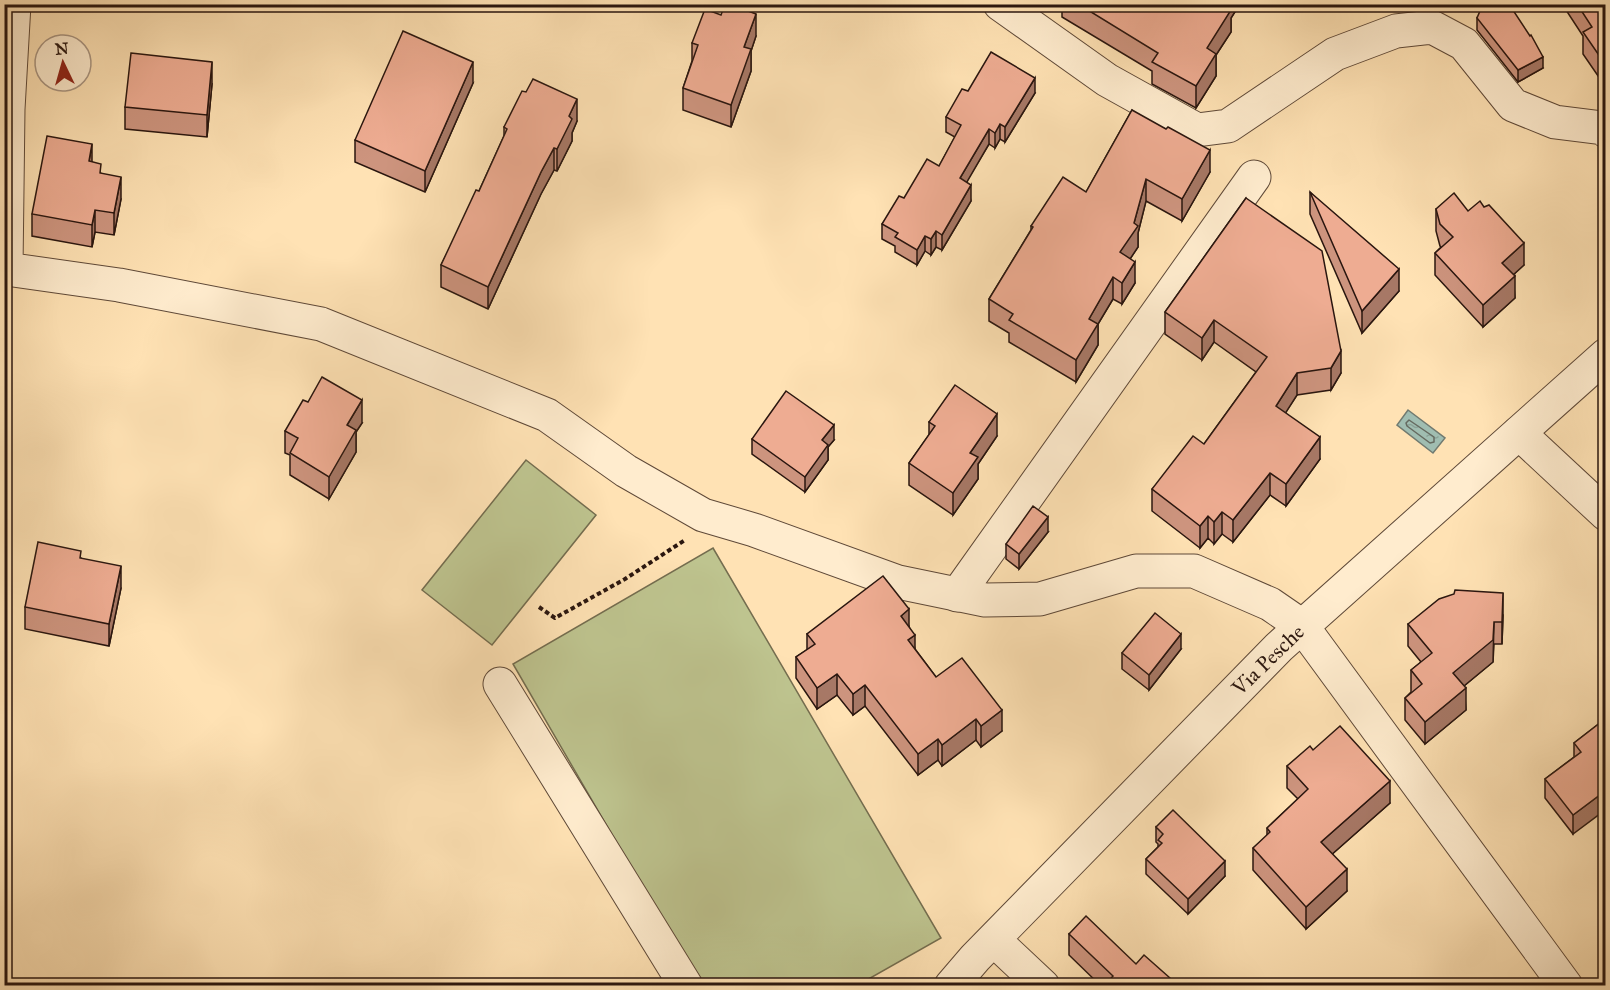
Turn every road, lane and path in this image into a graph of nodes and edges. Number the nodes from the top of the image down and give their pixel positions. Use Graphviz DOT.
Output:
graph roads {
  1 [pos="14,4"];
  2 [pos="1000,4"];
  3 [pos="1605,131"];
  4 [pos="1254,177"];
  5 [pos="5,270"];
  6 [pos="1605,355"];
  7 [pos="1519,433"];
  8 [pos="1605,514"];
  9 [pos="703,515"];
  10 [pos="957,595"];
  11 [pos="539,607"];
  12 [pos="1302,626"];
  13 [pos="500,684"];
  14 [pos="994,940"];
  15 [pos="686,986"];
  16 [pos="951,986"];
  17 [pos="1043,986"];
  18 [pos="1566,986"];
  1 -- 5 [label="street"];
  2 -- 3 [label="street"];
  4 -- 10 [label="street"];
  5 -- 9 [label="street"];
  6 -- 7 [label="street, Via Pesche"];
  7 -- 8 [label="street"];
  7 -- 12 [label="street, Via Pesche"];
  9 -- 10 [label="street"];
  9 -- 11 [label="path"];
  10 -- 12 [label="street"];
  12 -- 14 [label="street, Via Pesche"];
  12 -- 18 [label="street"];
  13 -- 15 [label="street"];
  14 -- 16 [label="street, Via Pesche"];
  14 -- 17 [label="street"];
}
